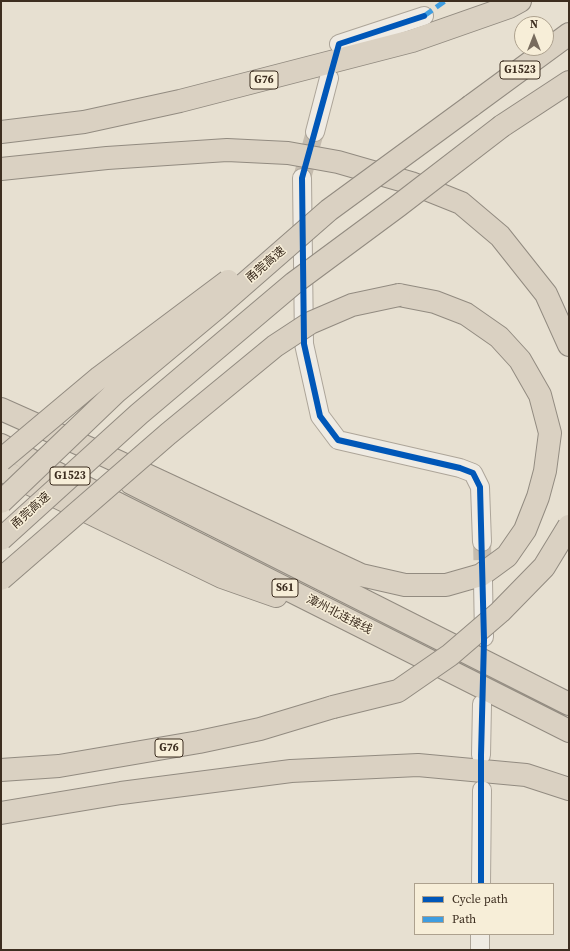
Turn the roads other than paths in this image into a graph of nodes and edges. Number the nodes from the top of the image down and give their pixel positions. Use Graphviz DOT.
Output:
graph roads {
  1 [pos="520,1"];
  2 [pos="424,16"];
  3 [pos="569,34"];
  4 [pos="339,44"];
  5 [pos="329,78"];
  6 [pos="569,82"];
  7 [pos="1,132"];
  8 [pos="315,132"];
  9 [pos="1,168"];
  10 [pos="302,178"];
  11 [pos="329,210"];
  12 [pos="569,345"];
  13 [pos="1,408"];
  14 [pos="1,418"];
  15 [pos="1,444"];
  16 [pos="1,460"];
  17 [pos="1,470"];
  18 [pos="1,502"];
  19 [pos="569,526"];
  20 [pos="1,539"];
  21 [pos="482,542"];
  22 [pos="1,579"];
  23 [pos="483,581"];
  24 [pos="375,633"];
  25 [pos="484,640"];
  26 [pos="482,704"];
  27 [pos="569,704"];
  28 [pos="569,731"];
  29 [pos="481,755"];
  30 [pos="1,770"];
  31 [pos="569,789"];
  32 [pos="482,790"];
  33 [pos="1,813"];
  34 [pos="481,883"];
  35 [pos="480,935"];
  36 [pos="480,950"];
  1 -- 7 [label="highway, G76"];
  2 -- 4 [label="street"];
  3 -- 11 [label="highway, 甬莞高速 / G1523, bridge"];
  5 -- 8 [label="street"];
  6 -- 20 [label="highway, 甬莞高速 / G1523, bridge"];
  9 -- 12 [label="highway"];
  10 -- 21 [label="street"];
  11 -- 16 [label="highway, bridge"];
  11 -- 18 [label="highway, 甬莞高速 / G1523, bridge"];
  13 -- 22 [label="highway, bridge"];
  14 -- 27 [label="highway, 漳州北连接线 / S61"];
  15 -- 24 [label="highway, 漳州北连接线 / S61"];
  17 -- 24 [label="highway"];
  19 -- 30 [label="highway, G76, bridge"];
  23 -- 25 [label="street"];
  24 -- 28 [label="highway, 漳州北连接线 / S61"];
  26 -- 29 [label="street"];
  31 -- 33 [label="highway"];
  32 -- 34 [label="street"];
  35 -- 36 [label="street"];
}
